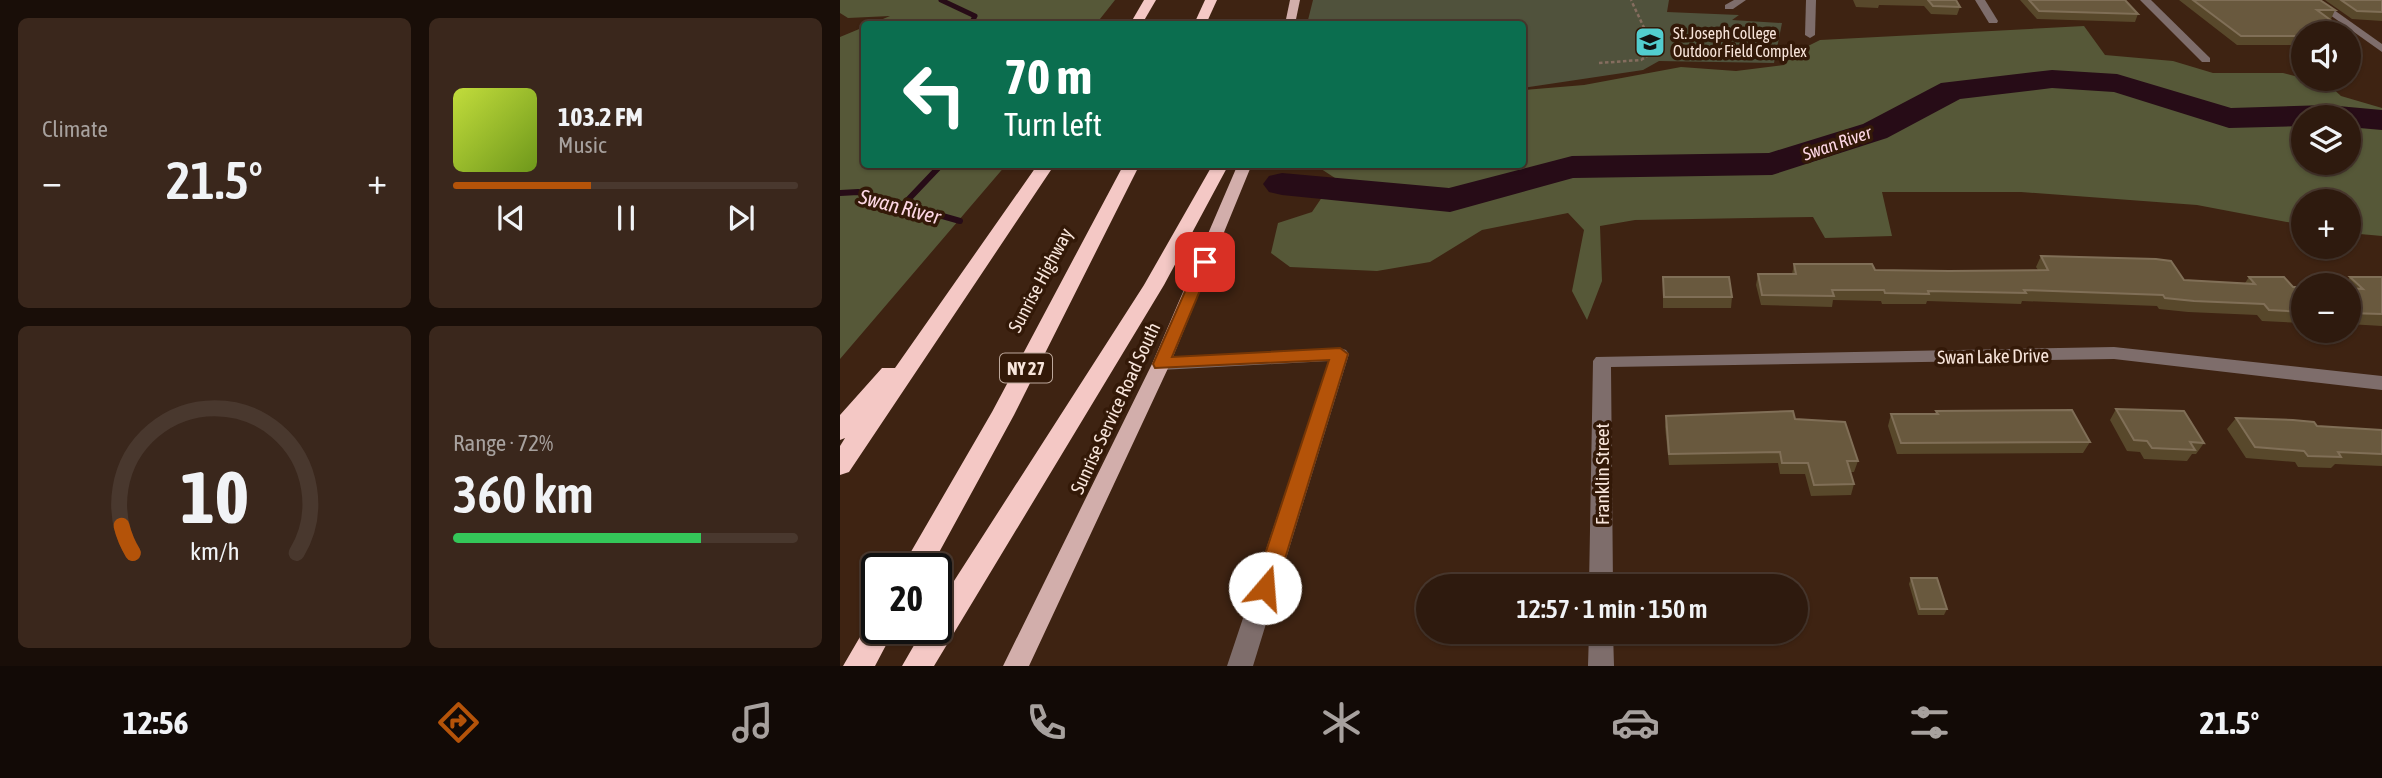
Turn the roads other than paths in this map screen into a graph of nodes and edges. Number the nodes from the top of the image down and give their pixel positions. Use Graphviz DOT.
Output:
graph roads {
  1 [pos="1150,0"];
  2 [pos="1211,0"];
  3 [pos="1295,0"];
  4 [pos="1741,0"];
  5 [pos="1811,0"];
  6 [pos="1980,0"];
  7 [pos="2145,0"];
  8 [pos="2314,0"];
  9 [pos="1730,7"];
  10 [pos="1138,21"];
  11 [pos="1201,21"];
  12 [pos="1291,21"];
  13 [pos="1993,21"];
  14 [pos="1810,34"];
  15 [pos="2382,49"];
  16 [pos="2206,60"];
  17 [pos="1045,168"];
  18 [pos="1130,168"];
  19 [pos="1219,168"];
  20 [pos="1243,168"];
  21 [pos="956,299"];
  22 [pos="1602,362"];
  23 [pos="1161,364"];
  24 [pos="2382,383"];
  25 [pos="840,430"];
  26 [pos="840,465"];
  27 [pos="924,553"];
  28 [pos="1601,574"];
  29 [pos="871,644"];
  30 [pos="1601,644"];
  31 [pos="858,666"];
  32 [pos="918,666"];
  33 [pos="1016,666"];
  34 [pos="1240,666"];
  35 [pos="1601,666"];
  1 -- 10 [label="highway"];
  2 -- 11 [label="highway"];
  3 -- 12 [label="main road"];
  4 -- 9 [label="street"];
  5 -- 14 [label="street"];
  6 -- 13 [label="street"];
  7 -- 16 [label="street"];
  8 -- 15 [label="street"];
  17 -- 21 [label="highway"];
  18 -- 27 [label="highway, Sunrise Highway / NY 27"];
  19 -- 32 [label="highway"];
  20 -- 23 [label="main road, Sunrise Service Road South"];
  21 -- 25 [label="highway"];
  21 -- 26 [label="highway"];
  22 -- 24 [label="street, Swan Lake Drive"];
  22 -- 28 [label="street, Franklin Street"];
  23 -- 33 [label="main road, Sunrise Service Road South"];
  23 -- 34 [label="street"];
  29 -- 31 [label="highway"];
  30 -- 35 [label="street"];
}
